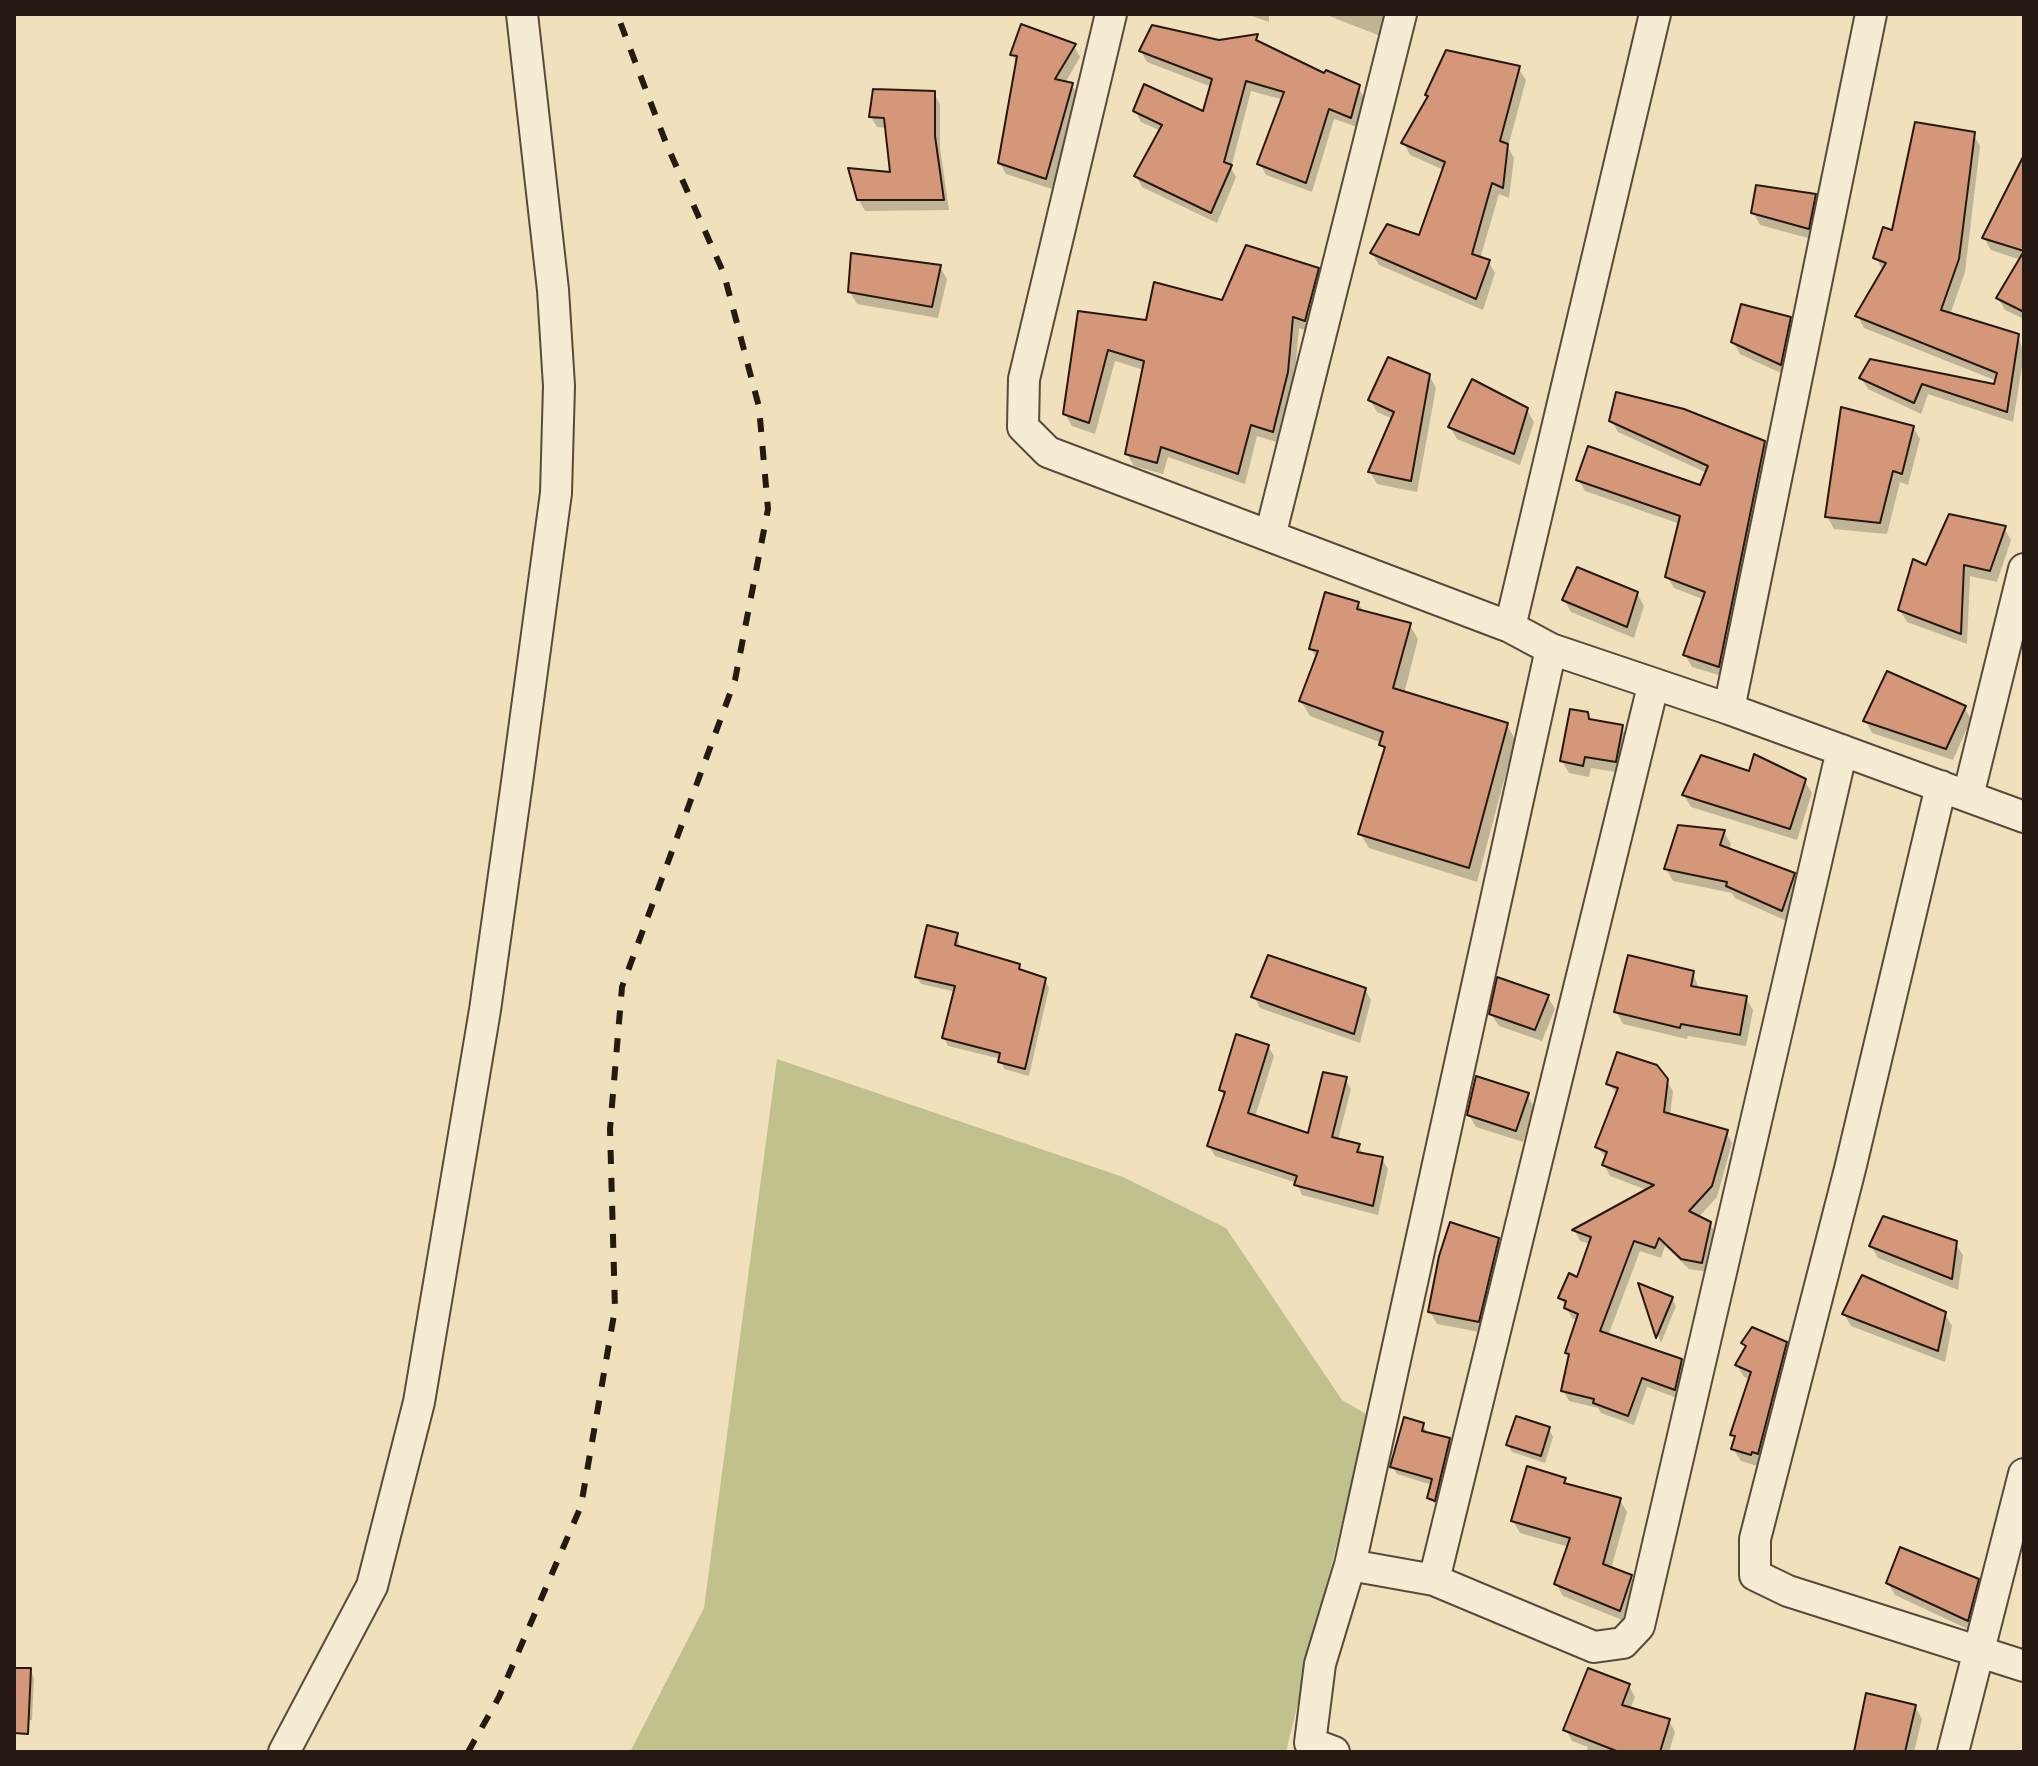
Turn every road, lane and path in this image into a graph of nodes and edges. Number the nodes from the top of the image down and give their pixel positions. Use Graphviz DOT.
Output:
graph roads {
  1 [pos="522,14"];
  2 [pos="1111,14"];
  3 [pos="1401,14"];
  4 [pos="1655,14"];
  5 [pos="1871,14"];
  6 [pos="1270,536"];
  7 [pos="2024,569"];
  8 [pos="1510,627"];
  9 [pos="1551,649"];
  10 [pos="1653,686"];
  11 [pos="1729,709"];
  12 [pos="1842,750"];
  13 [pos="1955,791"];
  14 [pos="2024,817"];
  15 [pos="2024,1474"];
  16 [pos="1350,1565"];
  17 [pos="1434,1580"];
  18 [pos="1982,1650"];
  19 [pos="2024,1666"];
  20 [pos="1317,1749"];
  21 [pos="284,1752"];
  22 [pos="1953,1752"];
  1 -- 21 [label="street"];
  2 -- 6 [label="street"];
  3 -- 6 [label="street"];
  4 -- 8 [label="street"];
  5 -- 11 [label="street"];
  6 -- 8 [label="street"];
  7 -- 13 [label="street"];
  8 -- 9 [label="street"];
  9 -- 10 [label="street"];
  9 -- 16 [label="street"];
  10 -- 11 [label="street"];
  10 -- 17 [label="street"];
  11 -- 12 [label="street"];
  12 -- 13 [label="street"];
  12 -- 17 [label="street"];
  13 -- 14 [label="street"];
  13 -- 18 [label="street"];
  15 -- 18 [label="street"];
  16 -- 17 [label="street"];
  16 -- 20 [label="street"];
  18 -- 19 [label="street"];
  18 -- 22 [label="street"];
}
